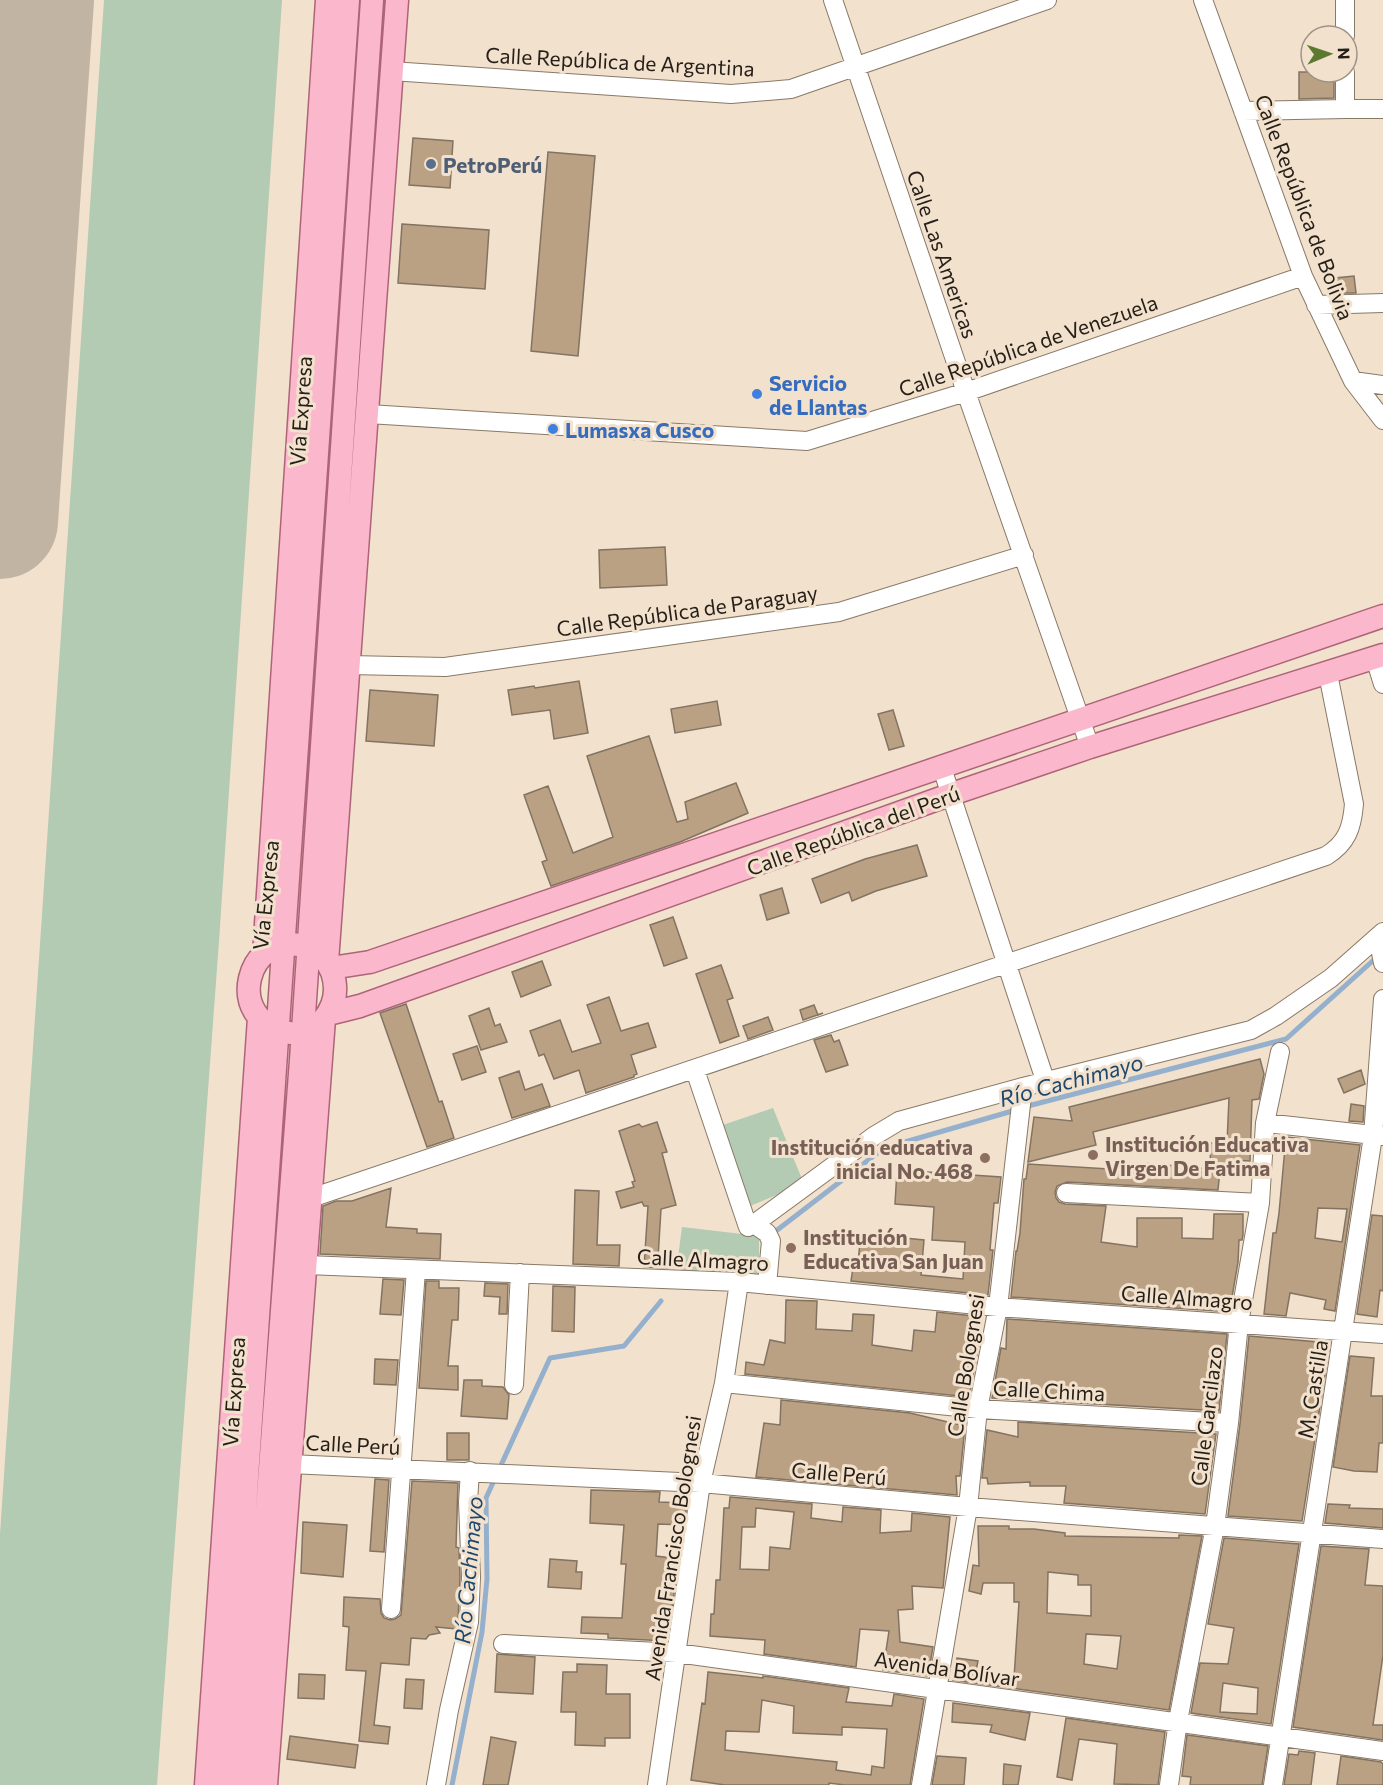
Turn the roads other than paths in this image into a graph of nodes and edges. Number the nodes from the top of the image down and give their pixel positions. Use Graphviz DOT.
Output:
graph roads {
  1 [pos="327,0"];
  2 [pos="348,0"];
  3 [pos="372,0"];
  4 [pos="397,0"];
  5 [pos="833,0"];
  6 [pos="1047,0"];
  7 [pos="1203,0"];
  8 [pos="1345,0"];
  9 [pos="1345,24"];
  10 [pos="855,66"];
  11 [pos="391,71"];
  12 [pos="1345,84"];
  13 [pos="1345,109"];
  14 [pos="1383,109"];
  15 [pos="1243,111"];
  16 [pos="1303,276"];
  17 [pos="1383,303"];
  18 [pos="1316,305"];
  19 [pos="323,361"];
  20 [pos="348,363"];
  21 [pos="1353,381"];
  22 [pos="1383,385"];
  23 [pos="966,392"];
  24 [pos="1383,420"];
  25 [pos="367,422"];
  26 [pos="299,427"];
  27 [pos="1024,555"];
  28 [pos="288,580"];
  29 [pos="354,586"];
  30 [pos="1383,616"];
  31 [pos="329,641"];
  32 [pos="304,642"];
  33 [pos="1379,657"];
  34 [pos="349,666"];
  35 [pos="1328,674"];
  36 [pos="1383,684"];
  37 [pos="1081,720"];
  38 [pos="1090,747"];
  39 [pos="941,765"];
  40 [pos="952,794"];
  41 [pos="1381,945"];
  42 [pos="308,948"];
  43 [pos="274,950"];
  44 [pos="329,965"];
  45 [pos="1007,965"];
  46 [pos="1383,999"];
  47 [pos="326,1017"];
  48 [pos="268,1025"];
  49 [pos="303,1031"];
  50 [pos="1280,1052"];
  51 [pos="695,1070"];
  52 [pos="1045,1080"];
  53 [pos="1022,1092"];
  54 [pos="1265,1123"];
  55 [pos="1378,1136"];
  56 [pos="1066,1193"];
  57 [pos="311,1198"];
  58 [pos="1260,1203"];
  59 [pos="764,1233"];
  60 [pos="306,1265"];
  61 [pos="416,1270"];
  62 [pos="520,1273"];
  63 [pos="739,1282"];
  64 [pos="767,1285"];
  65 [pos="998,1307"];
  66 [pos="1239,1323"];
  67 [pos="1344,1329"];
  68 [pos="1383,1334"];
  69 [pos="724,1383"];
  70 [pos="514,1385"];
  71 [pos="978,1409"];
  72 [pos="1229,1423"];
  73 [pos="290,1464"];
  74 [pos="402,1469"];
  75 [pos="478,1472"];
  76 [pos="701,1483"];
  77 [pos="968,1507"];
  78 [pos="1215,1526"];
  79 [pos="1312,1533"];
  80 [pos="1383,1539"];
  81 [pos="391,1610"];
  82 [pos="247,1630"];
  83 [pos="503,1644"];
  84 [pos="677,1653"];
  85 [pos="213,1690"];
  86 [pos="937,1690"];
  87 [pos="273,1699"];
  88 [pos="1178,1721"];
  89 [pos="1281,1737"];
  90 [pos="1383,1751"];
  91 [pos="206,1785"];
  92 [pos="225,1785"];
  93 [pos="246,1785"];
  94 [pos="266,1785"];
  95 [pos="436,1785"];
  96 [pos="657,1785"];
  97 [pos="921,1785"];
  98 [pos="1169,1785"];
  99 [pos="1273,1785"];
  1 -- 26 [label="main road, Vía Expresa"];
  2 -- 19 [label="main road, Vía Expresa"];
  3 -- 20 [label="main road, Vía Expresa"];
  4 -- 11 [label="main road"];
  5 -- 10 [label="street, Calle Las Americas"];
  6 -- 10 [label="street, Calle República de Argentina"];
  7 -- 15 [label="street, Calle República de Bolivia"];
  8 -- 9 [label="street"];
  10 -- 11 [label="street, Calle República de Argentina"];
  10 -- 23 [label="street, Calle Las Americas"];
  11 -- 25 [label="main road"];
  12 -- 13 [label="street"];
  13 -- 14 [label="street"];
  13 -- 15 [label="street"];
  15 -- 16 [label="street, Calle República de Bolivia"];
  16 -- 18 [label="street, Calle República de Bolivia"];
  16 -- 23 [label="street, Calle República de Venezuela"];
  17 -- 18 [label="street"];
  18 -- 21 [label="street, Calle República de Bolivia"];
  19 -- 26 [label="main road"];
  19 -- 32 [label="main road, Vía Expresa"];
  20 -- 25 [label="main road"];
  20 -- 31 [label="main road, Vía Expresa"];
  21 -- 22 [label="street"];
  21 -- 24 [label="street, Calle República de Bolivia"];
  23 -- 25 [label="street, Calle República de Venezuela"];
  23 -- 27 [label="street, Calle Las Americas"];
  25 -- 29 [label="main road"];
  26 -- 28 [label="main road, Vía Expresa"];
  27 -- 34 [label="street, Calle República de Paraguay"];
  27 -- 37 [label="street, Calle Las Americas"];
  28 -- 32 [label="main road"];
  28 -- 43 [label="main road, Vía Expresa"];
  29 -- 31 [label="main road"];
  29 -- 34 [label="main road"];
  30 -- 37 [label="main road, Calle República del Perú"];
  31 -- 42 [label="main road, Vía Expresa"];
  32 -- 43 [label="main road, Vía Expresa"];
  33 -- 35 [label="main road, Calle República del Perú"];
  33 -- 36 [label="street"];
  34 -- 44 [label="main road"];
  35 -- 38 [label="main road, Calle República del Perú"];
  35 -- 45 [label="street"];
  37 -- 38 [label="street, Calle Las Americas"];
  37 -- 39 [label="main road, Calle República del Perú"];
  38 -- 40 [label="main road, Calle República del Perú"];
  39 -- 40 [label="street"];
  39 -- 44 [label="main road, Calle República del Perú"];
  40 -- 45 [label="street"];
  40 -- 47 [label="main road, Calle República del Perú"];
  41 -- 52 [label="street"];
  42 -- 43 [label="main road"];
  42 -- 44 [label="main road"];
  42 -- 49 [label="main road, Vía Expresa"];
  43 -- 48 [label="main road, Vía Expresa"];
  43 -- 48 [label="main road, Vía Expresa"];
  44 -- 47 [label="main road"];
  45 -- 51 [label="street"];
  45 -- 52 [label="street"];
  46 -- 55 [label="street, M. Castilla"];
  47 -- 49 [label="main road, Calle República del Perú"];
  47 -- 57 [label="main road"];
  48 -- 49 [label="main road"];
  48 -- 82 [label="main road, Vía Expresa"];
  48 -- 85 [label="main road, Vía Expresa"];
  49 -- 82 [label="main road, Vía Expresa"];
  50 -- 54 [label="street, Calle Garcilazo"];
  51 -- 57 [label="street"];
  51 -- 59 [label="street"];
  52 -- 53 [label="street"];
  53 -- 59 [label="street"];
  53 -- 65 [label="street, Calle Bolognesi"];
  54 -- 55 [label="street"];
  54 -- 58 [label="street, Calle Garcilazo"];
  55 -- 67 [label="street, M. Castilla"];
  56 -- 58 [label="street"];
  57 -- 60 [label="main road"];
  58 -- 66 [label="street, Calle Garcilazo"];
  59 -- 64 [label="street"];
  60 -- 61 [label="street, Calle Almagro"];
  60 -- 73 [label="main road"];
  61 -- 62 [label="street, Calle Almagro"];
  61 -- 74 [label="street"];
  62 -- 63 [label="street, Calle Almagro"];
  62 -- 70 [label="street"];
  63 -- 64 [label="street, Calle Almagro"];
  63 -- 69 [label="street, Avenida Francisco Bolognesi"];
  64 -- 65 [label="street, Calle Almagro"];
  65 -- 66 [label="street, Calle Almagro"];
  65 -- 71 [label="street, Calle Bolognesi"];
  66 -- 67 [label="street, Calle Almagro"];
  66 -- 72 [label="street, Calle Garcilazo"];
  67 -- 68 [label="street, Calle Almagro"];
  67 -- 79 [label="street, M. Castilla"];
  69 -- 71 [label="street, Calle Chima"];
  69 -- 76 [label="street, Avenida Francisco Bolognesi"];
  71 -- 72 [label="street, Calle Chima"];
  71 -- 77 [label="street, Calle Bolognesi"];
  72 -- 78 [label="street, Calle Garcilazo"];
  73 -- 74 [label="street, Calle Perú"];
  73 -- 87 [label="main road"];
  74 -- 75 [label="street, Calle Perú"];
  74 -- 81 [label="street"];
  75 -- 76 [label="street, Calle Perú"];
  75 -- 95 [label="street"];
  76 -- 77 [label="street, Calle Perú"];
  76 -- 84 [label="street, Avenida Francisco Bolognesi"];
  77 -- 78 [label="street, Calle Perú"];
  77 -- 86 [label="street, Calle Bolognesi"];
  78 -- 79 [label="street, Calle Perú"];
  78 -- 88 [label="street, Calle Garcilazo"];
  79 -- 80 [label="street, Calle Perú"];
  79 -- 89 [label="street, M. Castilla"];
  82 -- 85 [label="main road"];
  82 -- 87 [label="main road"];
  82 -- 92 [label="main road, Vía Expresa"];
  82 -- 93 [label="main road, Vía Expresa"];
  83 -- 84 [label="street, Avenida Bolívar"];
  84 -- 86 [label="street, Avenida Bolívar"];
  84 -- 96 [label="street, Avenida Francisco Bolognesi"];
  85 -- 91 [label="main road, Vía Expresa"];
  86 -- 88 [label="street, Avenida Bolívar"];
  86 -- 97 [label="street, Calle Bolognesi"];
  87 -- 94 [label="main road"];
  88 -- 89 [label="street, Avenida Bolívar"];
  88 -- 98 [label="street, Calle Garcilazo"];
  89 -- 90 [label="street, Avenida Bolívar"];
  89 -- 99 [label="street, M. Castilla"];
}
